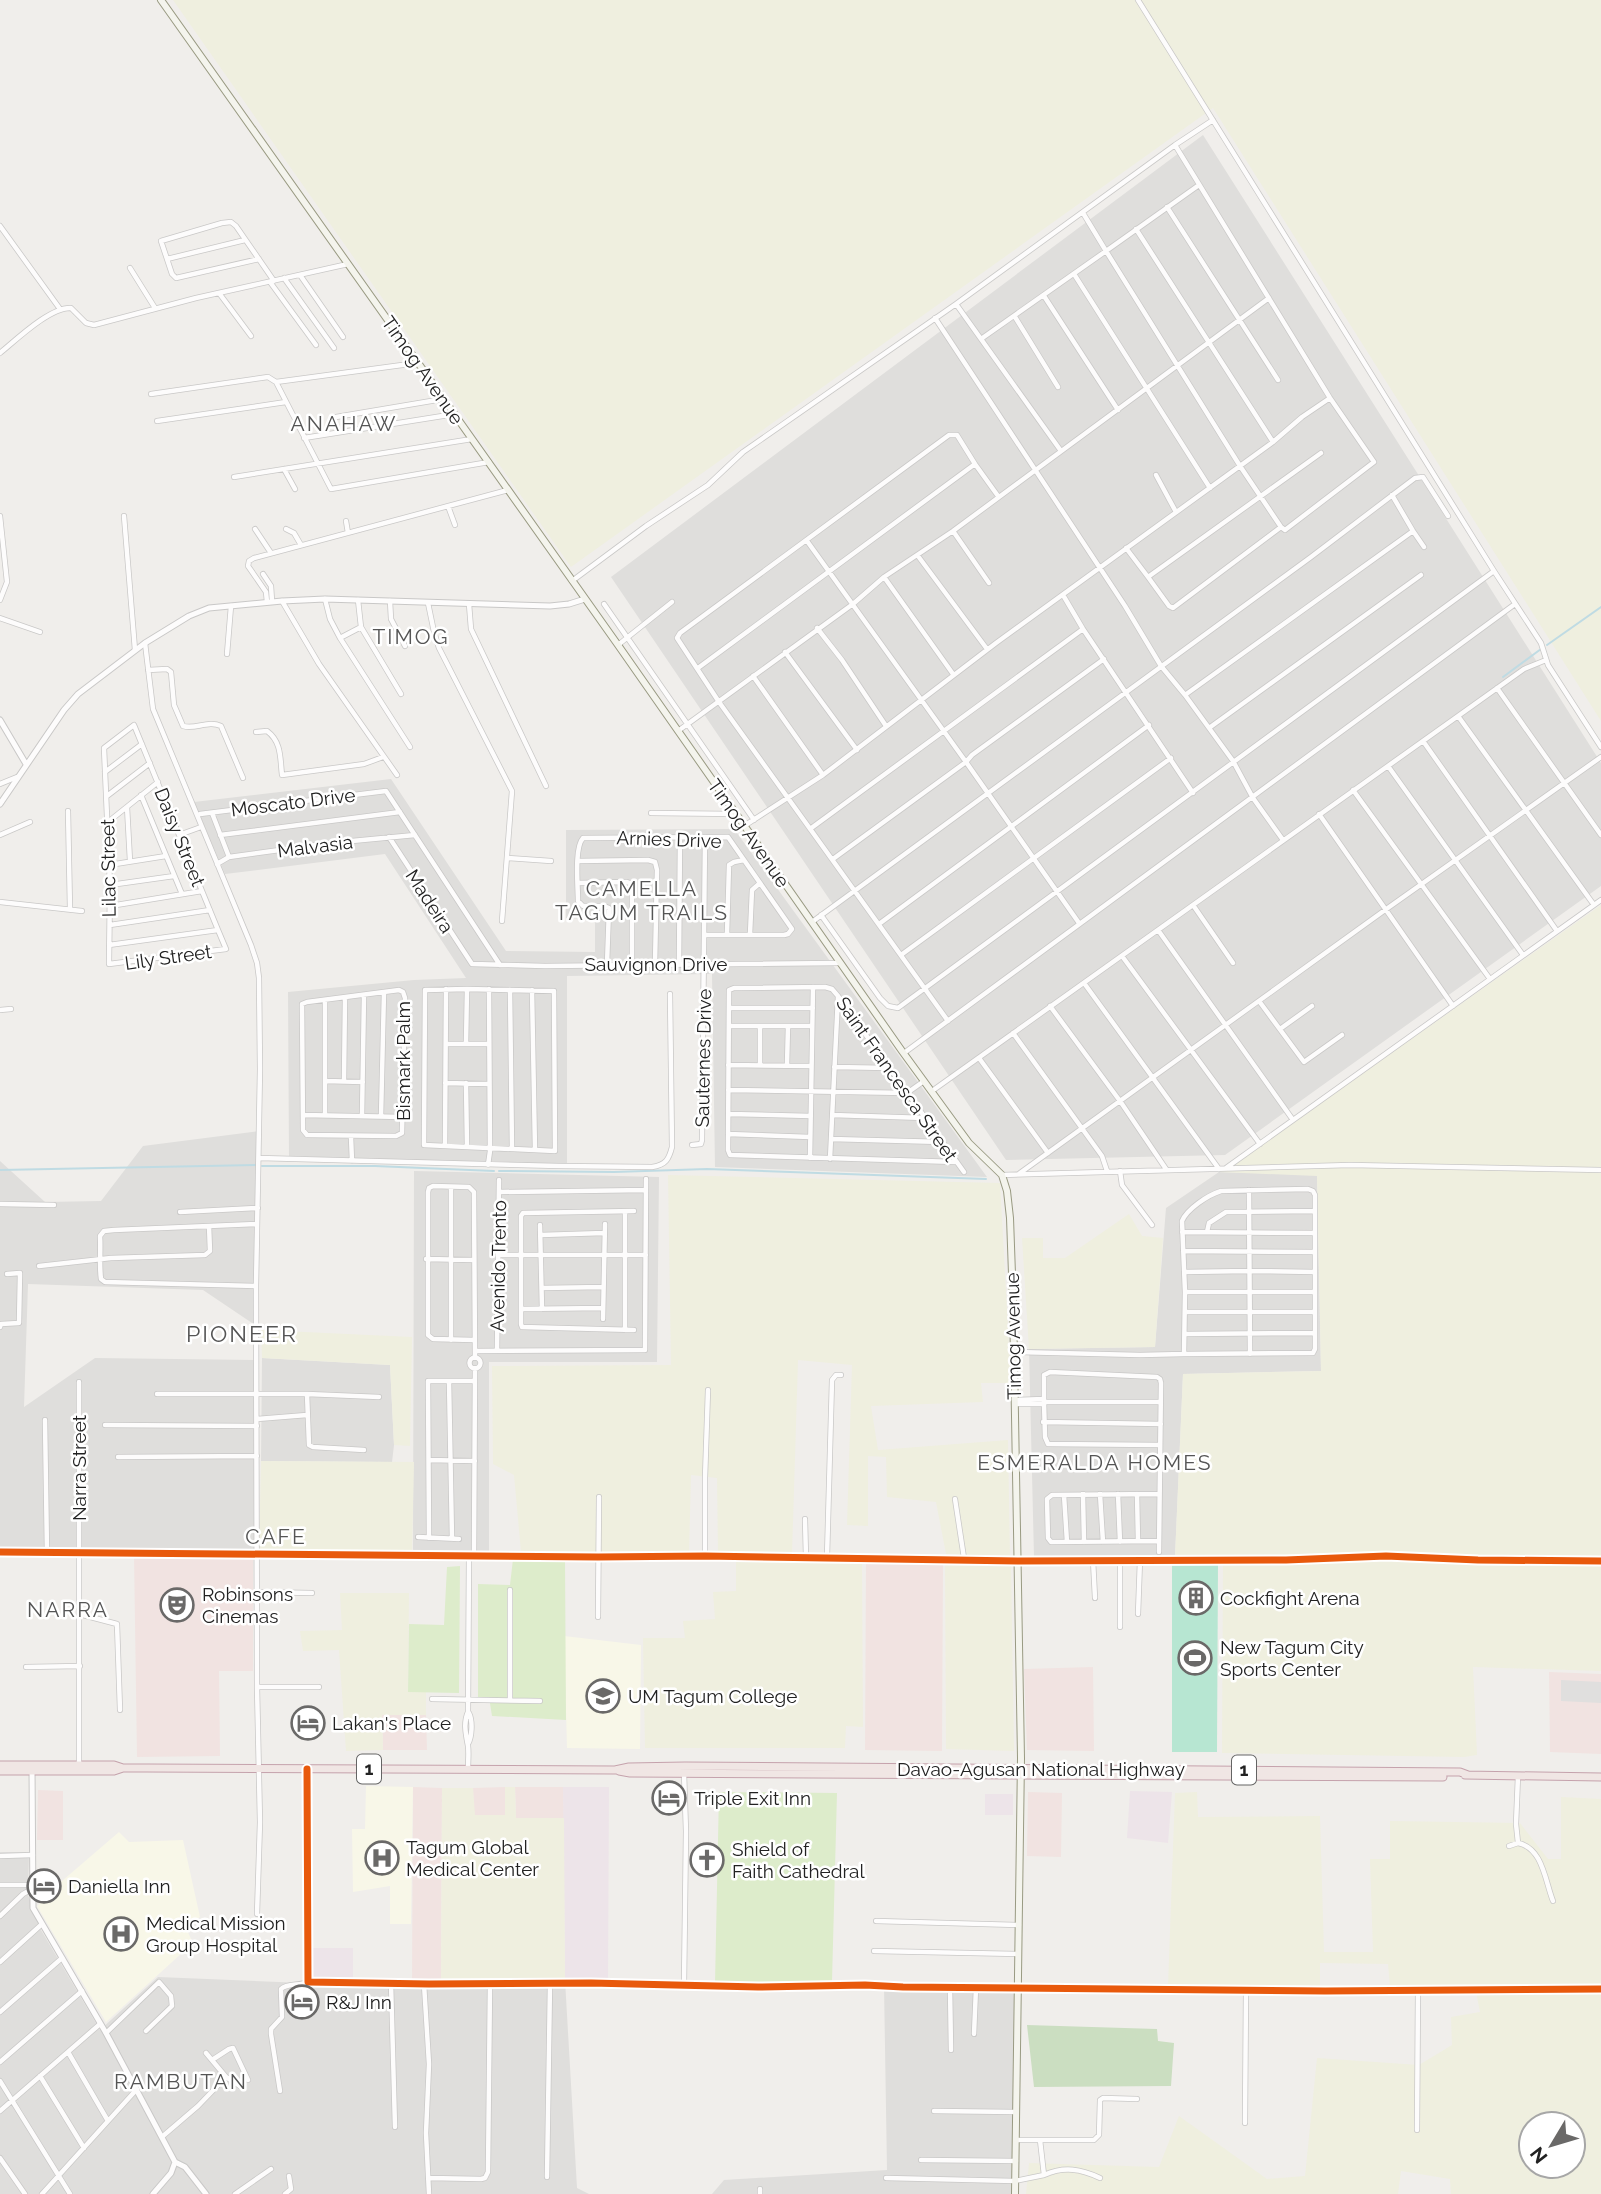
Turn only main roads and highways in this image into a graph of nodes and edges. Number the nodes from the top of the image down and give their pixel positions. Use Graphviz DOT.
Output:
graph roads {
  1 [pos="161,0"];
  2 [pos="0,1765"];
  3 [pos="32,1768"];
  4 [pos="123,1768"];
  5 [pos="705,1769"];
  6 [pos="615,1770"];
  7 [pos="0,1771"];
  8 [pos="1021,1771"];
  9 [pos="1601,1777"];
  10 [pos="1015,2194"];
  1 -- 8 [label="main road, Timog Avenue"];
  2 -- 3 [label="highway, Davao-Agusan National Highway / 1"];
  3 -- 4 [label="highway, Davao-Agusan National Highway / 1"];
  3 -- 4 [label="highway, Davao-Agusan National Highway / 1"];
  3 -- 7 [label="highway, Davao-Agusan National Highway / 1"];
  4 -- 6 [label="highway, Davao-Agusan National Highway / 1"];
  5 -- 6 [label="highway, Davao-Agusan National Highway / 1"];
  5 -- 6 [label="highway, Davao-Agusan National Highway / 1"];
  5 -- 8 [label="highway, Davao-Agusan National Highway / 1"];
  8 -- 9 [label="highway, Davao-Agusan National Highway / 1"];
  8 -- 10 [label="main road, Timog Avenue"];
}
